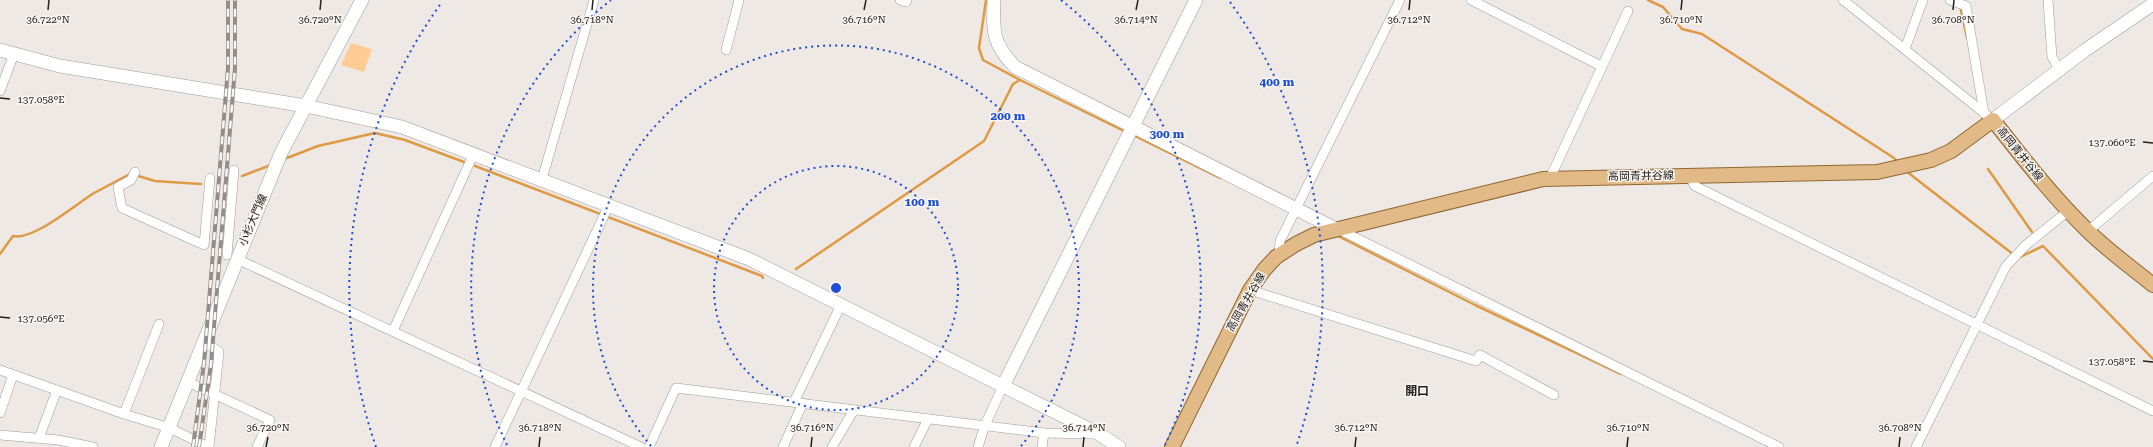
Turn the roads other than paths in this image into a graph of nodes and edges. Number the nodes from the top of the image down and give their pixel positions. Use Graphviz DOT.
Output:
graph roads {
  1 [pos="362,0"];
  2 [pos="594,0"];
  3 [pos="739,0"];
  4 [pos="900,0"];
  5 [pos="906,0"];
  6 [pos="994,0"];
  7 [pos="1196,0"];
  8 [pos="1400,0"];
  9 [pos="1471,0"];
  10 [pos="1843,0"];
  11 [pos="1923,0"];
  12 [pos="1950,0"];
  13 [pos="2048,0"];
  14 [pos="2153,4"];
  15 [pos="1628,11"];
  16 [pos="1905,49"];
  17 [pos="0,50"];
  18 [pos="726,50"];
  19 [pos="14,54"];
  20 [pos="1601,66"];
  21 [pos="2060,70"];
  22 [pos="0,91"];
  23 [pos="306,106"];
  24 [pos="1989,117"];
  25 [pos="1134,126"];
  26 [pos="474,153"];
  27 [pos="234,170"];
  28 [pos="134,172"];
  29 [pos="1689,175"];
  30 [pos="2153,176"];
  31 [pos="210,178"];
  32 [pos="1550,178"];
  33 [pos="542,180"];
  34 [pos="609,205"];
  35 [pos="1297,208"];
  36 [pos="2068,211"];
  37 [pos="1336,229"];
  38 [pos="2088,231"];
  39 [pos="1279,256"];
  40 [pos="232,257"];
  41 [pos="2153,285"];
  42 [pos="1250,290"];
  43 [pos="841,305"];
  44 [pos="159,324"];
  45 [pos="1977,324"];
  46 [pos="393,331"];
  47 [pos="204,341"];
  48 [pos="0,370"];
  49 [pos="13,375"];
  50 [pos="188,382"];
  51 [pos="1003,386"];
  52 [pos="57,390"];
  53 [pos="521,392"];
  54 [pos="214,394"];
  55 [pos="1554,395"];
  56 [pos="799,402"];
  57 [pos="854,410"];
  58 [pos="2153,412"];
  59 [pos="0,413"];
  60 [pos="124,414"];
  61 [pos="928,419"];
  62 [pos="985,425"];
  63 [pos="170,428"];
  64 [pos="1044,433"];
  65 [pos="0,434"];
  66 [pos="1099,434"];
  67 [pos="39,438"];
  68 [pos="82,445"];
  69 [pos="93,447"];
  70 [pos="161,447"];
  71 [pos="208,447"];
  72 [pos="257,447"];
  73 [pos="495,447"];
  74 [pos="641,447"];
  75 [pos="649,447"];
  76 [pos="783,447"];
  77 [pos="832,447"];
  78 [pos="914,447"];
  79 [pos="978,447"];
  80 [pos="1042,447"];
  81 [pos="1119,447"];
  82 [pos="1172,447"];
  83 [pos="1779,447"];
  84 [pos="1916,447"];
  1 -- 23 [label="street, 小杉大門線"];
  2 -- 33 [label="street"];
  3 -- 18 [label="street"];
  4 -- 5 [label="street"];
  6 -- 25 [label="street"];
  7 -- 25 [label="street"];
  8 -- 35 [label="street"];
  9 -- 20 [label="street"];
  10 -- 16 [label="street"];
  11 -- 16 [label="street"];
  12 -- 24 [label="street"];
  13 -- 21 [label="street"];
  14 -- 21 [label="street"];
  15 -- 20 [label="street"];
  16 -- 24 [label="street"];
  17 -- 19 [label="street"];
  19 -- 22 [label="street"];
  19 -- 23 [label="street"];
  20 -- 32 [label="street"];
  21 -- 24 [label="street"];
  23 -- 26 [label="street"];
  23 -- 40 [label="street, 小杉大門線"];
  24 -- 29 [label="main road, 高岡青井谷線"];
  24 -- 36 [label="main road, 高岡青井谷線"];
  25 -- 35 [label="street"];
  25 -- 51 [label="street"];
  26 -- 33 [label="street"];
  26 -- 46 [label="street"];
  27 -- 40 [label="street"];
  28 -- 31 [label="street"];
  29 -- 32 [label="main road, 高岡青井谷線"];
  29 -- 45 [label="street"];
  30 -- 38 [label="street"];
  32 -- 37 [label="main road, 高岡青井谷線"];
  33 -- 34 [label="street"];
  34 -- 43 [label="street"];
  34 -- 53 [label="street"];
  35 -- 37 [label="street"];
  35 -- 39 [label="street"];
  36 -- 38 [label="main road, 高岡青井谷線"];
  36 -- 45 [label="street"];
  37 -- 39 [label="main road, 高岡青井谷線"];
  37 -- 83 [label="street"];
  38 -- 41 [label="main road, 高岡青井谷線"];
  39 -- 42 [label="main road, 高岡青井谷線"];
  40 -- 46 [label="street"];
  40 -- 47 [label="street, 小杉大門線"];
  42 -- 55 [label="street"];
  42 -- 82 [label="main road, 高岡青井谷線"];
  43 -- 51 [label="street"];
  43 -- 56 [label="street"];
  44 -- 60 [label="street"];
  45 -- 58 [label="street"];
  45 -- 84 [label="street"];
  46 -- 53 [label="street"];
  47 -- 50 [label="street, 小杉大門線"];
  47 -- 54 [label="street"];
  48 -- 49 [label="street"];
  49 -- 52 [label="street"];
  49 -- 59 [label="street"];
  50 -- 54 [label="street"];
  50 -- 63 [label="street, 小杉大門線"];
  51 -- 62 [label="street"];
  51 -- 66 [label="street"];
  52 -- 60 [label="street"];
  52 -- 67 [label="street"];
  53 -- 73 [label="street"];
  53 -- 74 [label="street"];
  54 -- 71 [label="street"];
  54 -- 72 [label="street"];
  56 -- 57 [label="street"];
  56 -- 75 [label="street"];
  56 -- 76 [label="street"];
  57 -- 61 [label="street"];
  57 -- 77 [label="street"];
  60 -- 63 [label="street"];
  61 -- 62 [label="street"];
  61 -- 78 [label="street"];
  62 -- 64 [label="street"];
  62 -- 79 [label="street"];
  63 -- 70 [label="street, 小杉大門線"];
  63 -- 71 [label="street"];
  64 -- 66 [label="street"];
  64 -- 80 [label="street"];
  65 -- 67 [label="street"];
  66 -- 81 [label="street"];
  67 -- 68 [label="street"];
  68 -- 69 [label="street"];
}
